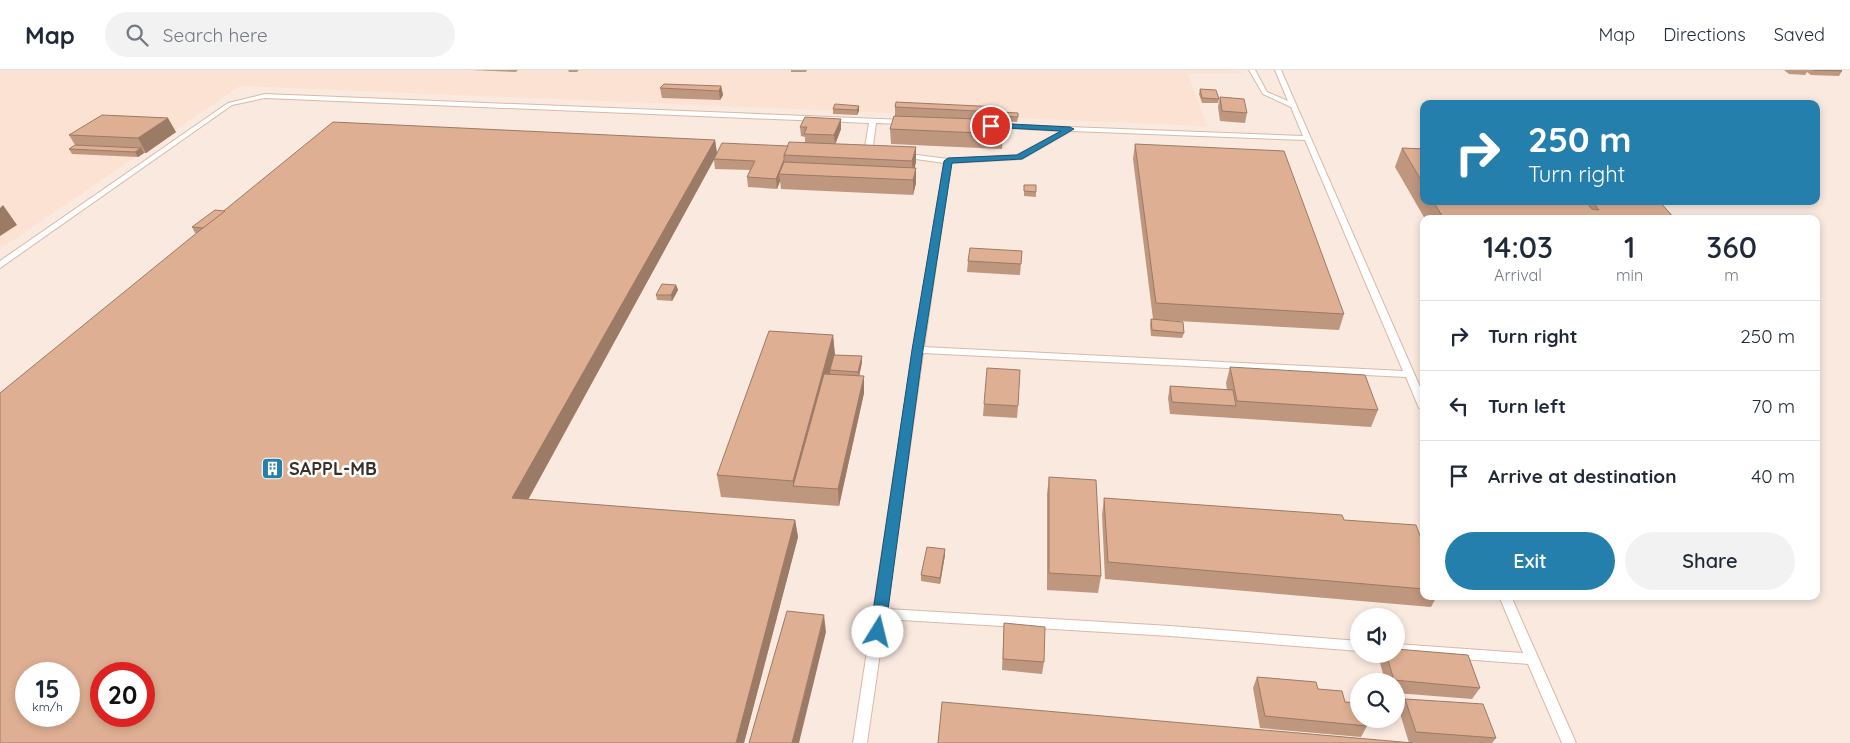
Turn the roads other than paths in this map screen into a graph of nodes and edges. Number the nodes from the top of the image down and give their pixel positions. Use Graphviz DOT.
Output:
graph roads {
  1 [pos="1252,70"];
  2 [pos="1278,70"];
  3 [pos="1293,106"];
  4 [pos="873,121"];
  5 [pos="912,122"];
  6 [pos="981,125"];
  7 [pos="1070,129"];
  8 [pos="1307,138"];
  9 [pos="885,153"];
  10 [pos="894,154"];
  11 [pos="948,161"];
  12 [pos="0,265"];
  13 [pos="918,350"];
  14 [pos="1409,374"];
  15 [pos="1420,399"];
  16 [pos="1507,600"];
  17 [pos="880,614"];
  18 [pos="1350,645"];
  19 [pos="1405,650"];
  20 [pos="1532,659"];
  21 [pos="860,743"];
  22 [pos="1569,743"];
  1 -- 3 [label="lane"];
  2 -- 3 [label="lane"];
  3 -- 8 [label="lane"];
  4 -- 5 [label="lane"];
  4 -- 9 [label="lane"];
  4 -- 12 [label="lane"];
  6 -- 7 [label="lane"];
  7 -- 8 [label="lane"];
  7 -- 11 [label="lane"];
  8 -- 14 [label="lane"];
  10 -- 11 [label="lane"];
  11 -- 13 [label="lane"];
  13 -- 14 [label="lane"];
  13 -- 17 [label="lane"];
  14 -- 15 [label="lane"];
  16 -- 20 [label="lane"];
  17 -- 18 [label="lane"];
  17 -- 21 [label="lane"];
  19 -- 20 [label="lane"];
  20 -- 22 [label="lane"];
}
